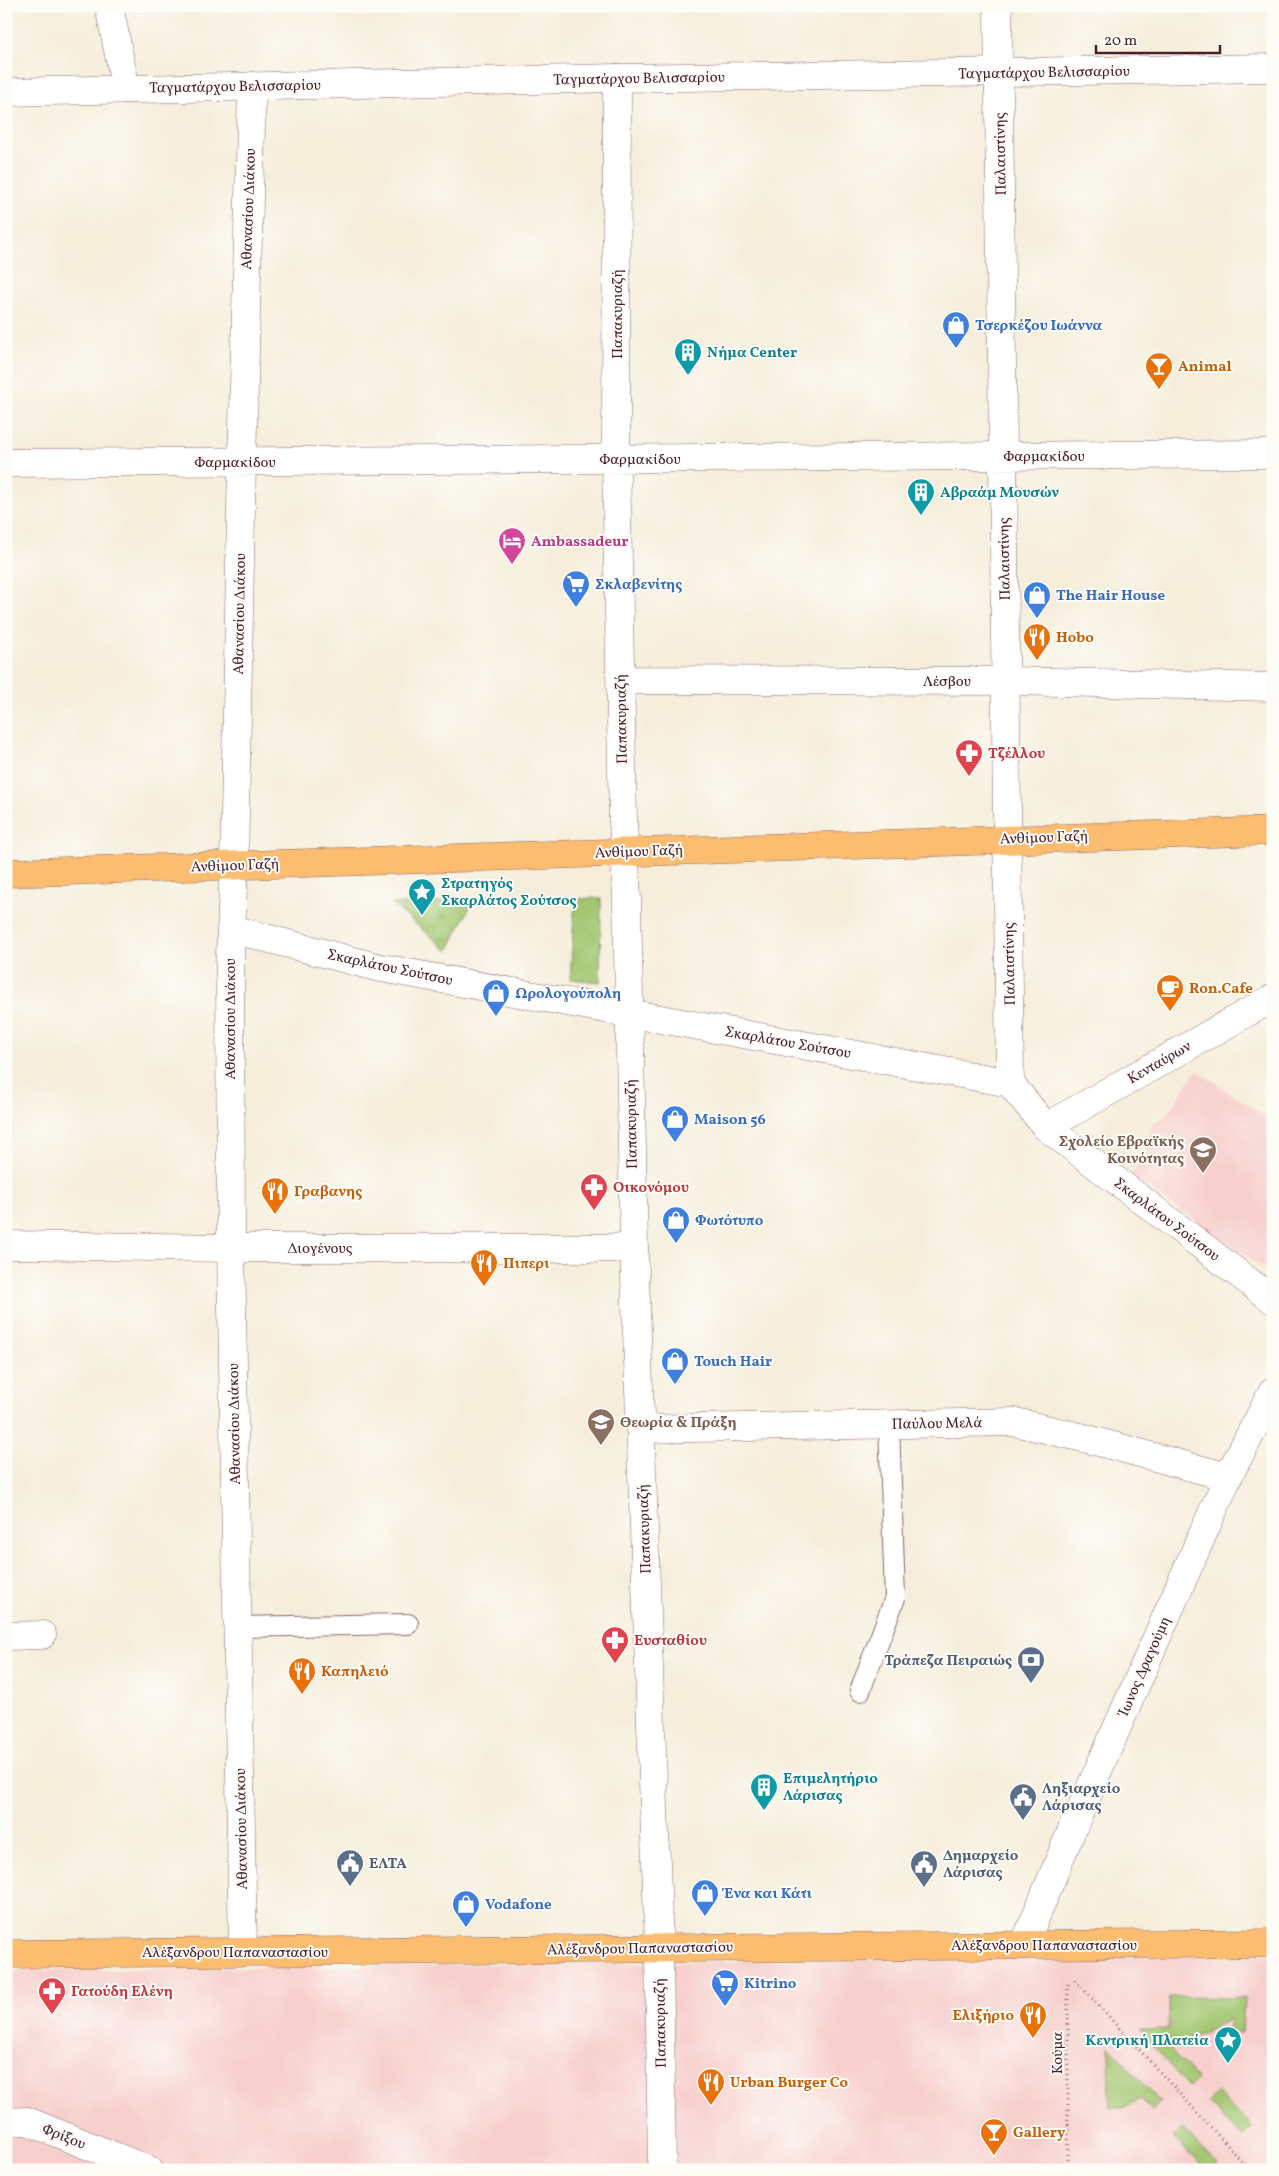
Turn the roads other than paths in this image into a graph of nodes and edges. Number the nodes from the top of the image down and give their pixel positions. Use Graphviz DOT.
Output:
graph roads {
  1 [pos="109,6"];
  2 [pos="998,6"];
  3 [pos="1273,68"];
  4 [pos="999,72"];
  5 [pos="617,78"];
  6 [pos="252,86"];
  7 [pos="126,89"];
  8 [pos="6,92"];
  9 [pos="1273,454"];
  10 [pos="1003,456"];
  11 [pos="616,459"];
  12 [pos="242,462"];
  13 [pos="6,463"];
  14 [pos="621,680"];
  15 [pos="1006,681"];
  16 [pos="1273,687"];
  17 [pos="1273,831"];
  18 [pos="1008,838"];
  19 [pos="624,852"];
  20 [pos="234,865"];
  21 [pos="6,873"];
  22 [pos="232,929"];
  23 [pos="1273,998"];
  24 [pos="630,1012"];
  25 [pos="1010,1082"];
  26 [pos="1046,1127"];
  27 [pos="6,1245"];
  28 [pos="230,1248"];
  29 [pos="634,1248"];
  30 [pos="1273,1300"];
  31 [pos="1273,1391"];
  32 [pos="889,1424"];
  33 [pos="640,1430"];
  34 [pos="1228,1477"];
  35 [pos="408,1624"];
  36 [pos="237,1627"];
  37 [pos="6,1636"];
  38 [pos="42,1636"];
  39 [pos="860,1691"];
  40 [pos="1273,1943"];
  41 [pos="1034,1945"];
  42 [pos="659,1948"];
  43 [pos="244,1952"];
  44 [pos="6,1954"];
  45 [pos="6,2122"];
  46 [pos="149,2170"];
  47 [pos="662,2170"];
  1 -- 7 [label="street"];
  2 -- 4 [label="street, Παλαιστίνης"];
  3 -- 4 [label="street, Ταγματάρχου Βελισσαρίου"];
  4 -- 5 [label="street, Ταγματάρχου Βελισσαρίου"];
  4 -- 10 [label="street, Παλαιστίνης"];
  5 -- 6 [label="street, Ταγματάρχου Βελισσαρίου"];
  5 -- 11 [label="street, Παπακυριαζή"];
  6 -- 7 [label="street, Ταγματάρχου Βελισσαρίου"];
  6 -- 12 [label="street, Αθανασίου Διάκου"];
  7 -- 8 [label="street, Ταγματάρχου Βελισσαρίου"];
  9 -- 10 [label="street, Φαρμακίδου"];
  10 -- 11 [label="street, Φαρμακίδου"];
  10 -- 15 [label="street, Παλαιστίνης"];
  11 -- 12 [label="street, Φαρμακίδου"];
  11 -- 14 [label="street, Παπακυριαζή"];
  12 -- 13 [label="street, Φαρμακίδου"];
  12 -- 20 [label="street, Αθανασίου Διάκου"];
  14 -- 15 [label="street, Λέσβου"];
  14 -- 19 [label="street, Παπακυριαζή"];
  15 -- 16 [label="street, Λέσβου"];
  15 -- 18 [label="street, Παλαιστίνης"];
  17 -- 18 [label="main road, Ανθίμου Γαζή"];
  18 -- 19 [label="main road, Ανθίμου Γαζή"];
  18 -- 25 [label="street, Παλαιστίνης"];
  19 -- 20 [label="main road, Ανθίμου Γαζή"];
  19 -- 24 [label="street, Παπακυριαζή"];
  20 -- 21 [label="main road, Ανθίμου Γαζή"];
  20 -- 22 [label="street, Αθανασίου Διάκου"];
  22 -- 24 [label="street, Σκαρλάτου Σούτσου"];
  22 -- 28 [label="street, Αθανασίου Διάκου"];
  23 -- 26 [label="street, Κενταύρων"];
  24 -- 25 [label="street, Σκαρλάτου Σούτσου"];
  24 -- 29 [label="street, Παπακυριαζή"];
  25 -- 26 [label="street, Σκαρλάτου Σούτσου"];
  26 -- 30 [label="street, Σκαρλάτου Σούτσου"];
  27 -- 28 [label="street, Διογένους"];
  28 -- 29 [label="street, Διογένους"];
  28 -- 36 [label="street, Αθανασίου Διάκου"];
  29 -- 33 [label="street, Παπακυριαζή"];
  31 -- 34 [label="street, Ίωνος Δραγούμη"];
  32 -- 33 [label="street, Παύλου Μελά"];
  32 -- 34 [label="street, Παύλου Μελά"];
  32 -- 39 [label="lane"];
  33 -- 42 [label="street, Παπακυριαζή"];
  34 -- 41 [label="street, Ίωνος Δραγούμη"];
  35 -- 36 [label="lane"];
  36 -- 43 [label="street, Αθανασίου Διάκου"];
  37 -- 38 [label="street"];
  40 -- 41 [label="main road, Αλέξανδρου Παπαναστασίου"];
  41 -- 42 [label="main road, Αλέξανδρου Παπαναστασίου"];
  42 -- 43 [label="main road, Αλέξανδρου Παπαναστασίου"];
  42 -- 47 [label="street, Παπακυριαζή"];
  43 -- 44 [label="main road, Αλέξανδρου Παπαναστασίου"];
  45 -- 46 [label="street, Φρίξου"];
}
